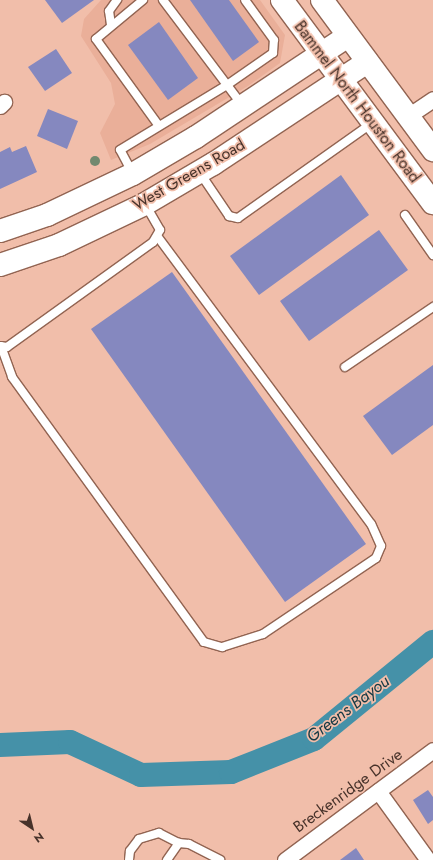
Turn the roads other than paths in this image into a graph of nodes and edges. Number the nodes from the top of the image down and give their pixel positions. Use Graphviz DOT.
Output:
graph roads {
  1 [pos="117,0"];
  2 [pos="143,0"];
  3 [pos="163,0"];
  4 [pos="245,0"];
  5 [pos="282,0"];
  6 [pos="322,0"];
  7 [pos="111,25"];
  8 [pos="348,36"];
  9 [pos="322,54"];
  10 [pos="367,62"];
  11 [pos="341,81"];
  12 [pos="227,85"];
  13 [pos="433,99"];
  14 [pos="243,106"];
  15 [pos="408,116"];
  16 [pos="372,123"];
  17 [pos="159,126"];
  18 [pos="433,150"];
  19 [pos="200,172"];
  20 [pos="133,174"];
  21 [pos="433,203"];
  22 [pos="145,204"];
  23 [pos="405,215"];
  24 [pos="0,231"];
  25 [pos="158,237"];
  26 [pos="433,255"];
  27 [pos="0,265"];
  28 [pos="433,307"];
  29 [pos="0,346"];
  30 [pos="344,368"];
  31 [pos="433,750"];
  32 [pos="378,791"];
  33 [pos="179,843"];
  34 [pos="128,860"];
  35 [pos="167,860"];
  36 [pos="220,860"];
  37 [pos="285,860"];
  38 [pos="428,860"];
  1 -- 7 [label="lane"];
  2 -- 7 [label="lane"];
  3 -- 12 [label="lane"];
  4 -- 12 [label="lane"];
  5 -- 9 [label="main road, Bammel North Houston Road"];
  6 -- 8 [label="main road, Bammel North Houston Road"];
  7 -- 17 [label="lane"];
  8 -- 9 [label="main road, West Greens Road"];
  8 -- 10 [label="main road, Bammel North Houston Road"];
  9 -- 11 [label="main road, Bammel North Houston Road"];
  9 -- 14 [label="main road, West Greens Road"];
  10 -- 11 [label="main road, West Greens Road"];
  10 -- 15 [label="main road, Bammel North Houston Road"];
  11 -- 16 [label="main road, Bammel North Houston Road"];
  11 -- 19 [label="main road, West Greens Road"];
  12 -- 14 [label="lane"];
  12 -- 17 [label="lane"];
  13 -- 15 [label="street"];
  14 -- 20 [label="main road, West Greens Road"];
  15 -- 18 [label="main road, Bammel North Houston Road"];
  16 -- 19 [label="lane"];
  16 -- 21 [label="main road, Bammel North Houston Road"];
  17 -- 20 [label="lane"];
  19 -- 22 [label="main road, West Greens Road"];
  20 -- 22 [label="main road"];
  20 -- 24 [label="main road, West Greens Road"];
  22 -- 25 [label="lane"];
  22 -- 27 [label="main road, West Greens Road"];
  23 -- 26 [label="lane"];
  25 -- 29 [label="lane"];
  25 -- 29 [label="lane"];
  28 -- 30 [label="lane"];
  31 -- 32 [label="street, Breckenridge Drive"];
  32 -- 37 [label="street, Breckenridge Drive"];
  32 -- 38 [label="street"];
  33 -- 34 [label="lane"];
  33 -- 35 [label="lane"];
  33 -- 36 [label="lane"];
}
